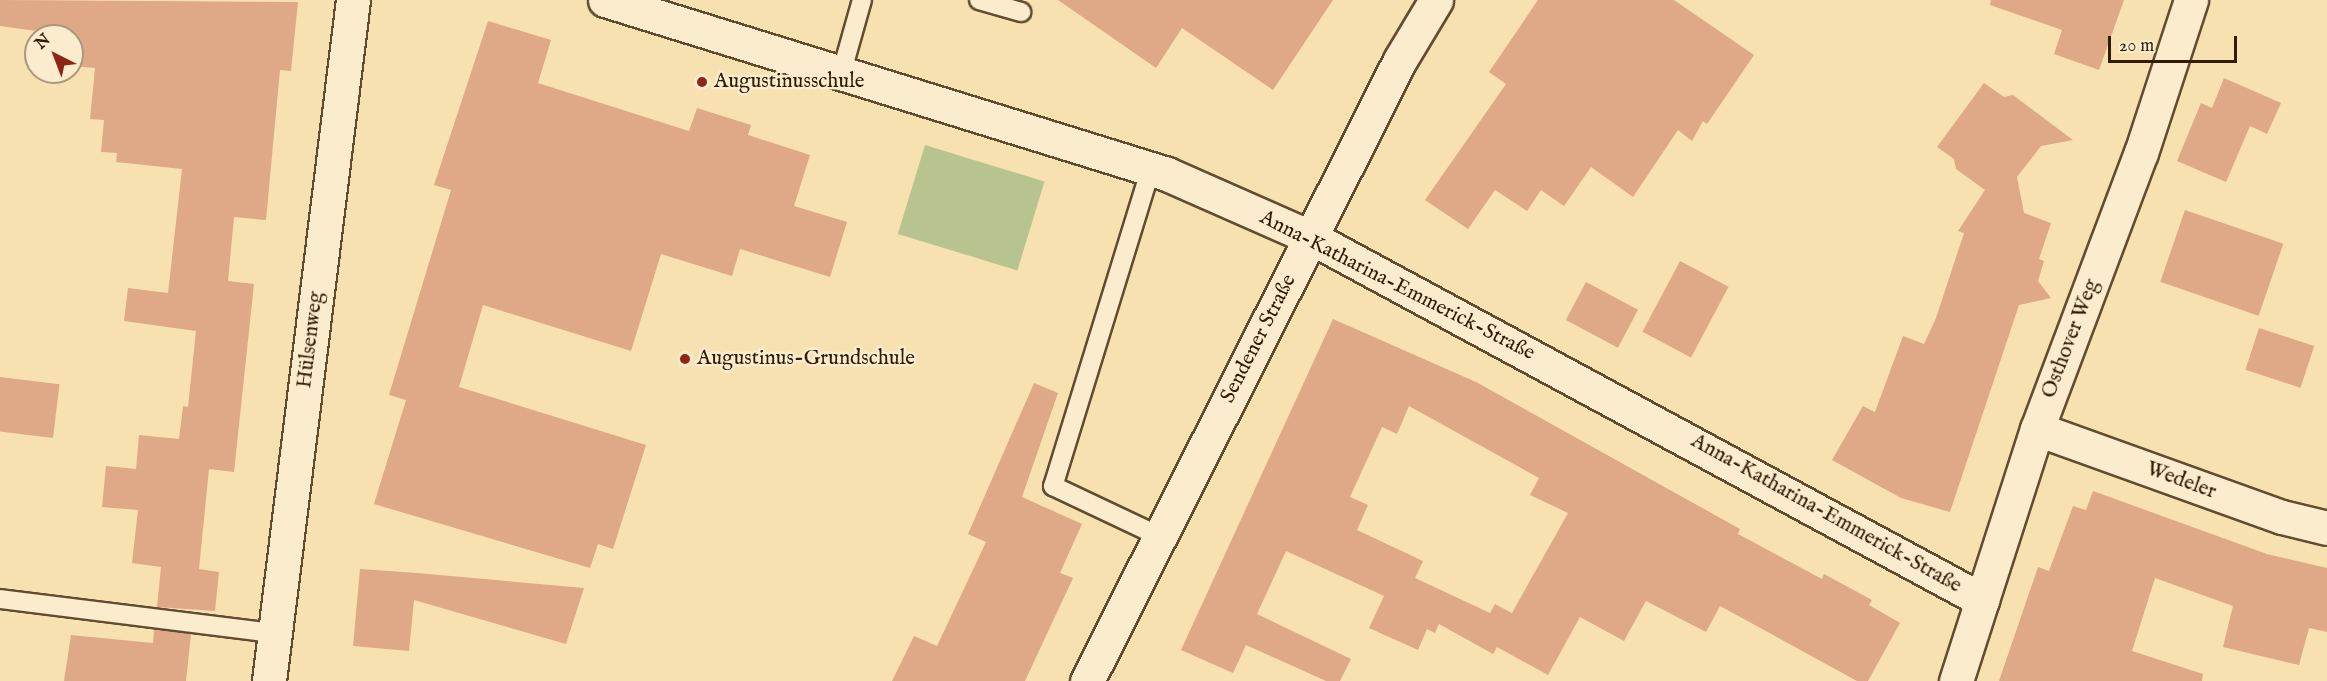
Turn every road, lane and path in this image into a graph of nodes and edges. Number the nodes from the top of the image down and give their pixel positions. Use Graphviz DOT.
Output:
graph roads {
  1 [pos="354,0"];
  2 [pos="604,0"];
  3 [pos="862,0"];
  4 [pos="979,0"];
  5 [pos="1436,0"];
  6 [pos="2191,0"];
  7 [pos="1021,12"];
  8 [pos="843,71"];
  9 [pos="1151,168"];
  10 [pos="1310,237"];
  11 [pos="2037,429"];
  12 [pos="2327,528"];
  13 [pos="1159,536"];
  14 [pos="0,599"];
  15 [pos="1982,600"];
  16 [pos="274,633"];
  17 [pos="269,681"];
  18 [pos="1087,681"];
  19 [pos="1956,681"];
  1 -- 16 [label="street, Hülsenweg"];
  2 -- 8 [label="street, Anna-Katharina-Emmerick-Straße"];
  3 -- 8 [label="lane"];
  4 -- 7 [label="lane"];
  5 -- 10 [label="street, Sendener Straße"];
  6 -- 11 [label="street, Osthover Weg"];
  8 -- 9 [label="street, Anna-Katharina-Emmerick-Straße"];
  9 -- 10 [label="street, Anna-Katharina-Emmerick-Straße"];
  9 -- 13 [label="lane"];
  10 -- 13 [label="street, Sendener Straße"];
  10 -- 15 [label="street, Anna-Katharina-Emmerick-Straße"];
  11 -- 12 [label="street, Wedeler"];
  11 -- 15 [label="street, Osthover Weg"];
  13 -- 18 [label="street, Sendener Straße"];
  14 -- 16 [label="lane"];
  15 -- 19 [label="street, Osthover Weg"];
  16 -- 17 [label="street, Hülsenweg"];
}
